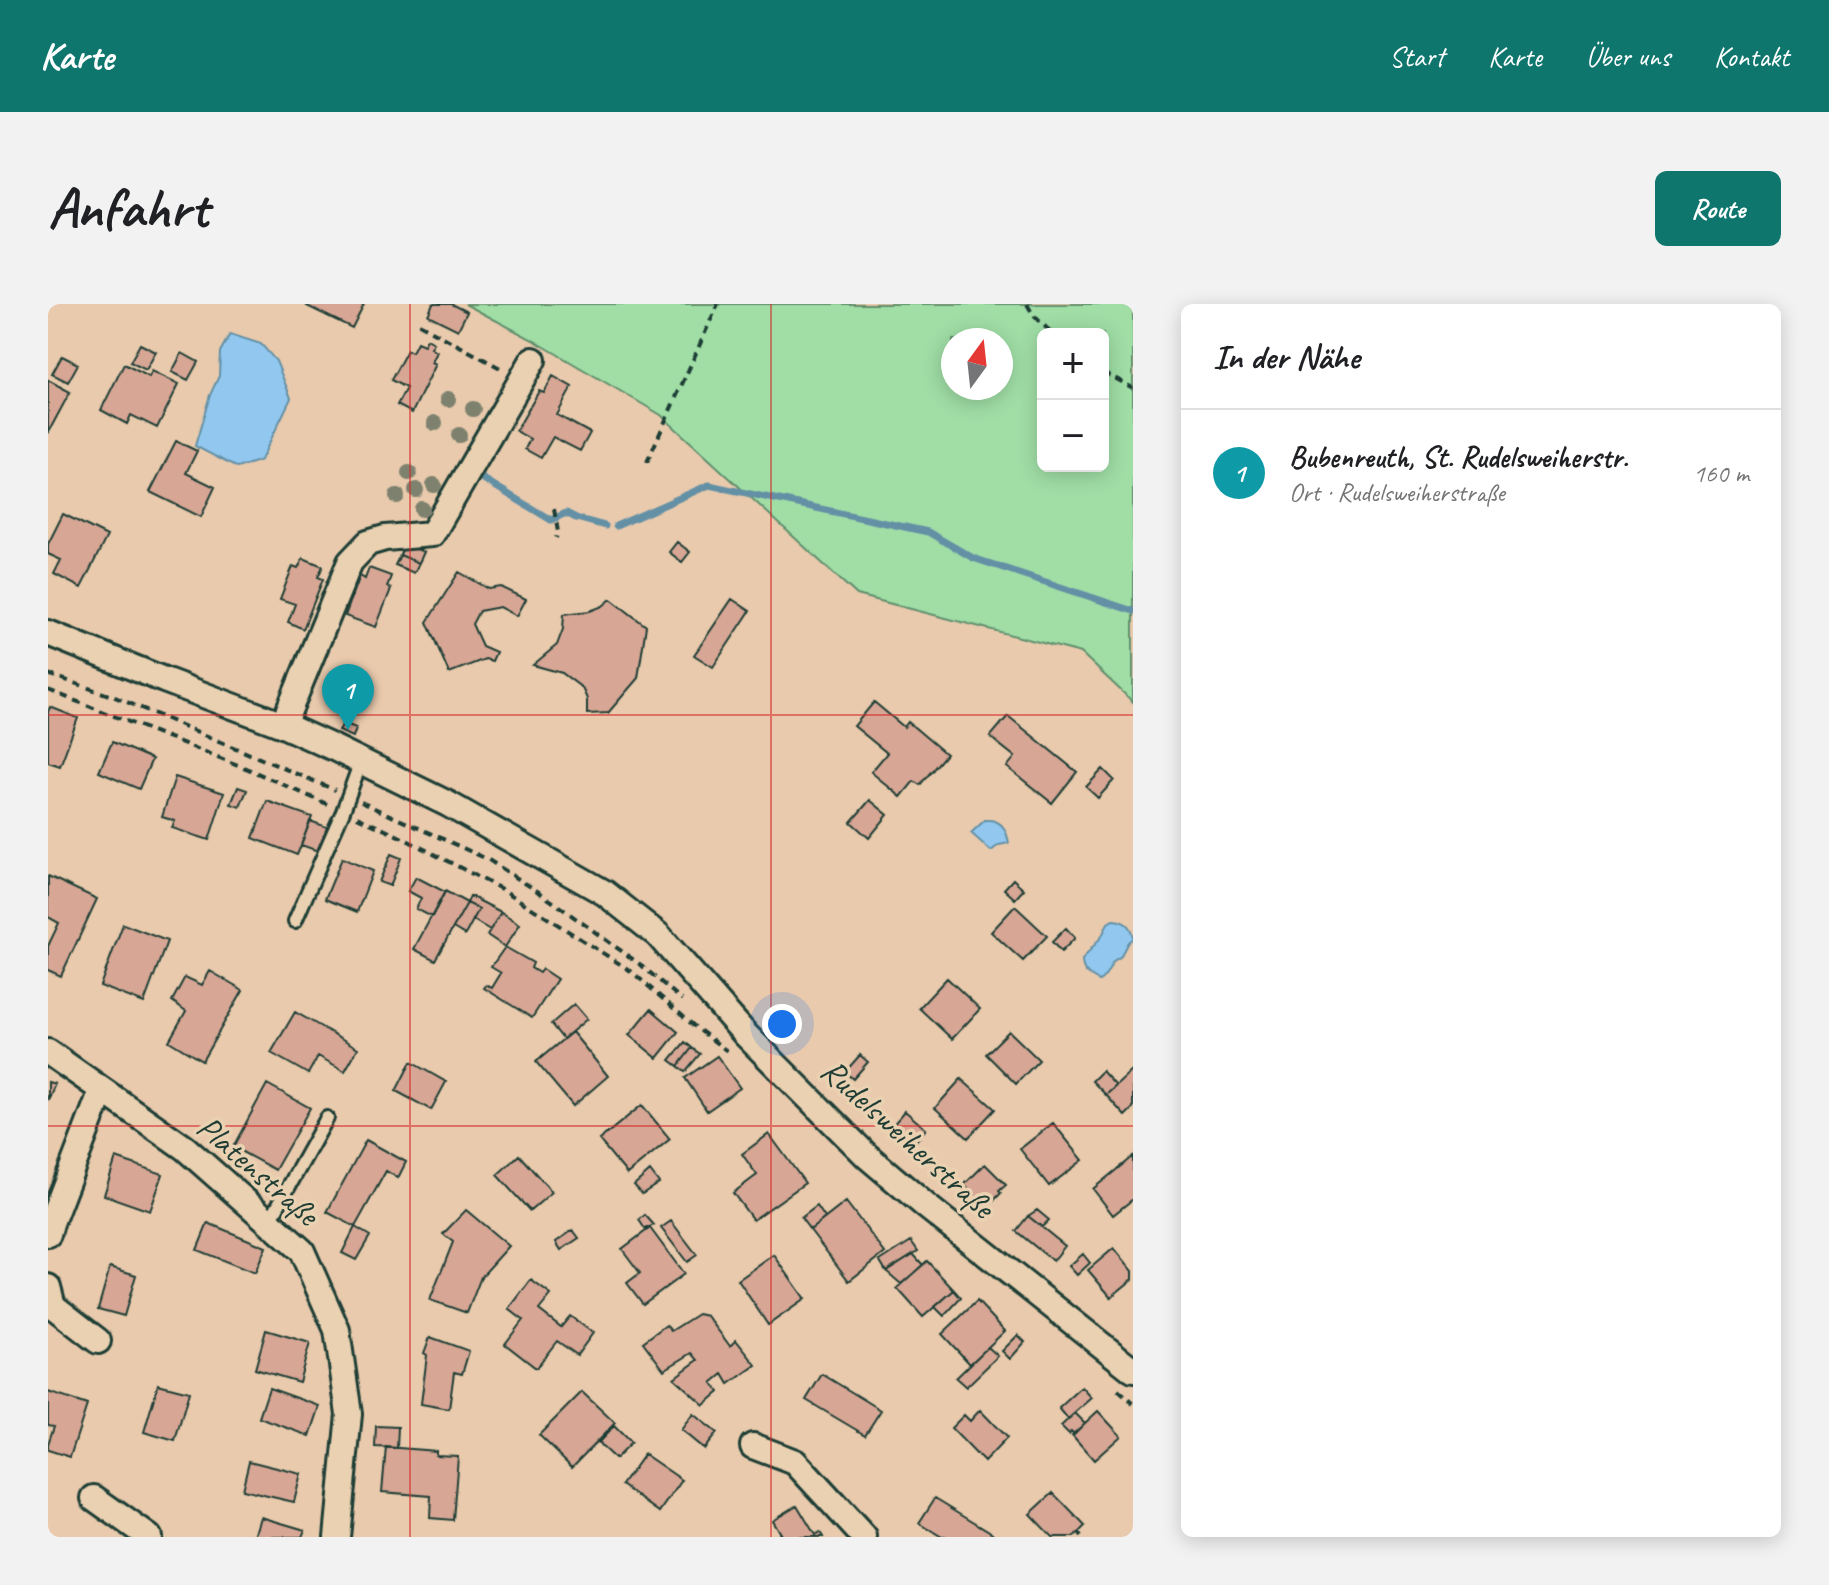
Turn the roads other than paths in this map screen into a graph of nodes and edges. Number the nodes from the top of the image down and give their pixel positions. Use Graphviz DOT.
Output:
graph roads {
  1 [pos="528,369"];
  2 [pos="48,633"];
  3 [pos="283,725"];
  4 [pos="361,761"];
  5 [pos="295,921"];
  6 [pos="48,1052"];
  7 [pos="102,1090"];
  8 [pos="327,1118"];
  9 [pos="269,1222"];
  10 [pos="48,1234"];
  11 [pos="48,1287"];
  12 [pos="98,1341"];
  13 [pos="1133,1370"];
  14 [pos="753,1446"];
  15 [pos="94,1498"];
  16 [pos="149,1537"];
  17 [pos="337,1537"];
  18 [pos="864,1537"];
  1 -- 3 [label="street"];
  2 -- 3 [label="street, Rudelsweiherstraße"];
  3 -- 4 [label="street, Rudelsweiherstraße"];
  4 -- 5 [label="lane"];
  4 -- 13 [label="street, Rudelsweiherstraße"];
  6 -- 7 [label="street, Platenstraße"];
  7 -- 9 [label="street, Platenstraße"];
  7 -- 10 [label="street"];
  8 -- 9 [label="lane"];
  9 -- 17 [label="street, Platenstraße"];
  11 -- 12 [label="street"];
  14 -- 18 [label="street"];
  15 -- 16 [label="street"];
}
